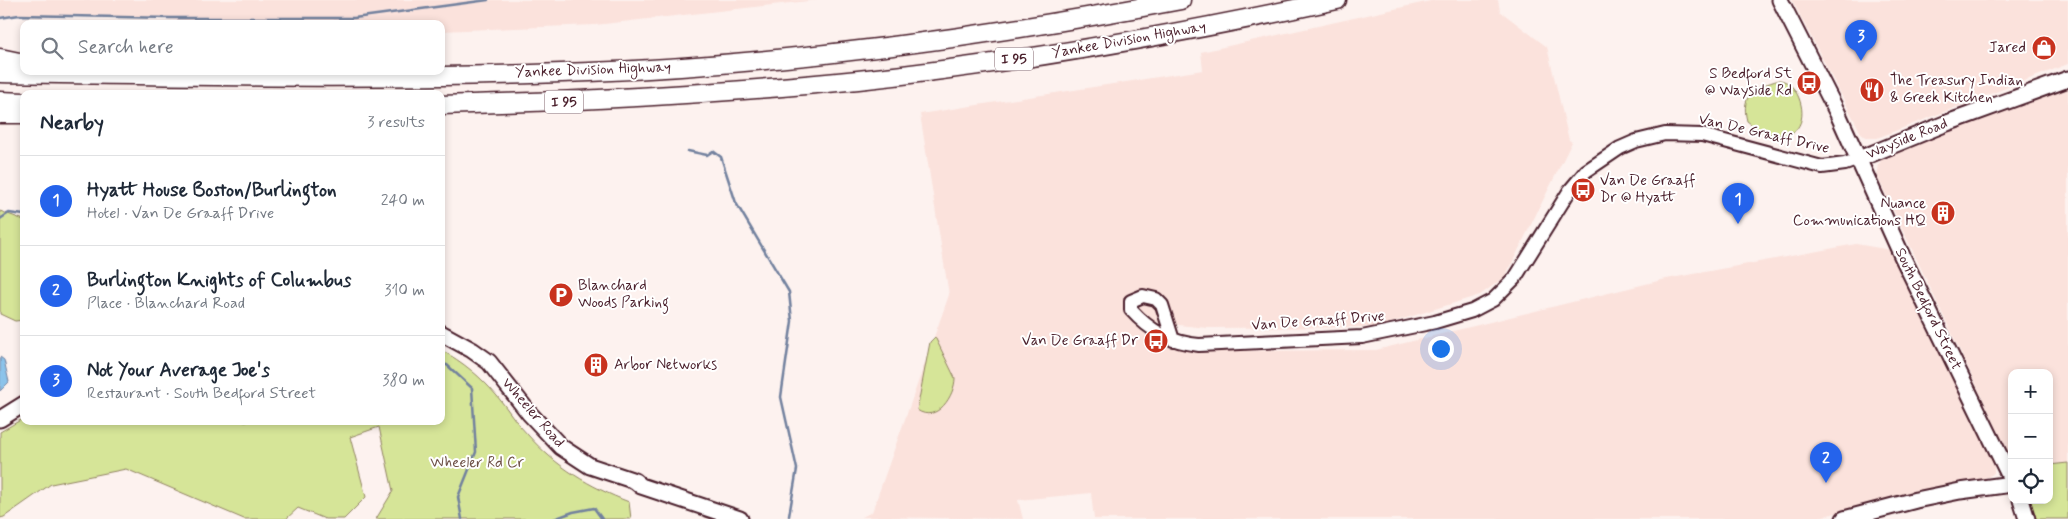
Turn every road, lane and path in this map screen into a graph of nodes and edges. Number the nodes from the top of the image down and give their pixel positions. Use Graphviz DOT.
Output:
graph roads {
  1 [pos="1181,0"];
  2 [pos="1337,0"];
  3 [pos="1780,0"];
  4 [pos="0,58"];
  5 [pos="20,62"];
  6 [pos="0,73"];
  7 [pos="20,73"];
  8 [pos="210,75"];
  9 [pos="2068,79"];
  10 [pos="0,101"];
  11 [pos="20,102"];
  12 [pos="445,105"];
  13 [pos="0,114"];
  14 [pos="20,114"];
  15 [pos="1859,159"];
  16 [pos="445,335"];
  17 [pos="1173,340"];
  18 [pos="20,406"];
  19 [pos="0,419"];
  20 [pos="2008,475"];
  21 [pos="2008,484"];
  22 [pos="2022,504"];
  23 [pos="714,515"];
  24 [pos="740,519"];
  25 [pos="1844,519"];
  26 [pos="2027,519"];
  1 -- 8 [label="highway, Yankee Division Highway / I 95"];
  2 -- 12 [label="highway, Yankee Division Highway / I 95"];
  3 -- 15 [label="main road, South Bedford Street"];
  4 -- 5 [label="highway"];
  6 -- 7 [label="highway, Yankee Division Highway / I 95"];
  9 -- 15 [label="main road, Wayside Road"];
  10 -- 11 [label="highway"];
  13 -- 14 [label="highway"];
  15 -- 17 [label="street, Van De Graaff Drive"];
  15 -- 20 [label="main road, South Bedford Street"];
  16 -- 23 [label="main road, Wheeler Road"];
  18 -- 19 [label="main road"];
  21 -- 25 [label="main road"];
  22 -- 26 [label="main road"];
  23 -- 24 [label="main road, Wheeler Road"];
}
